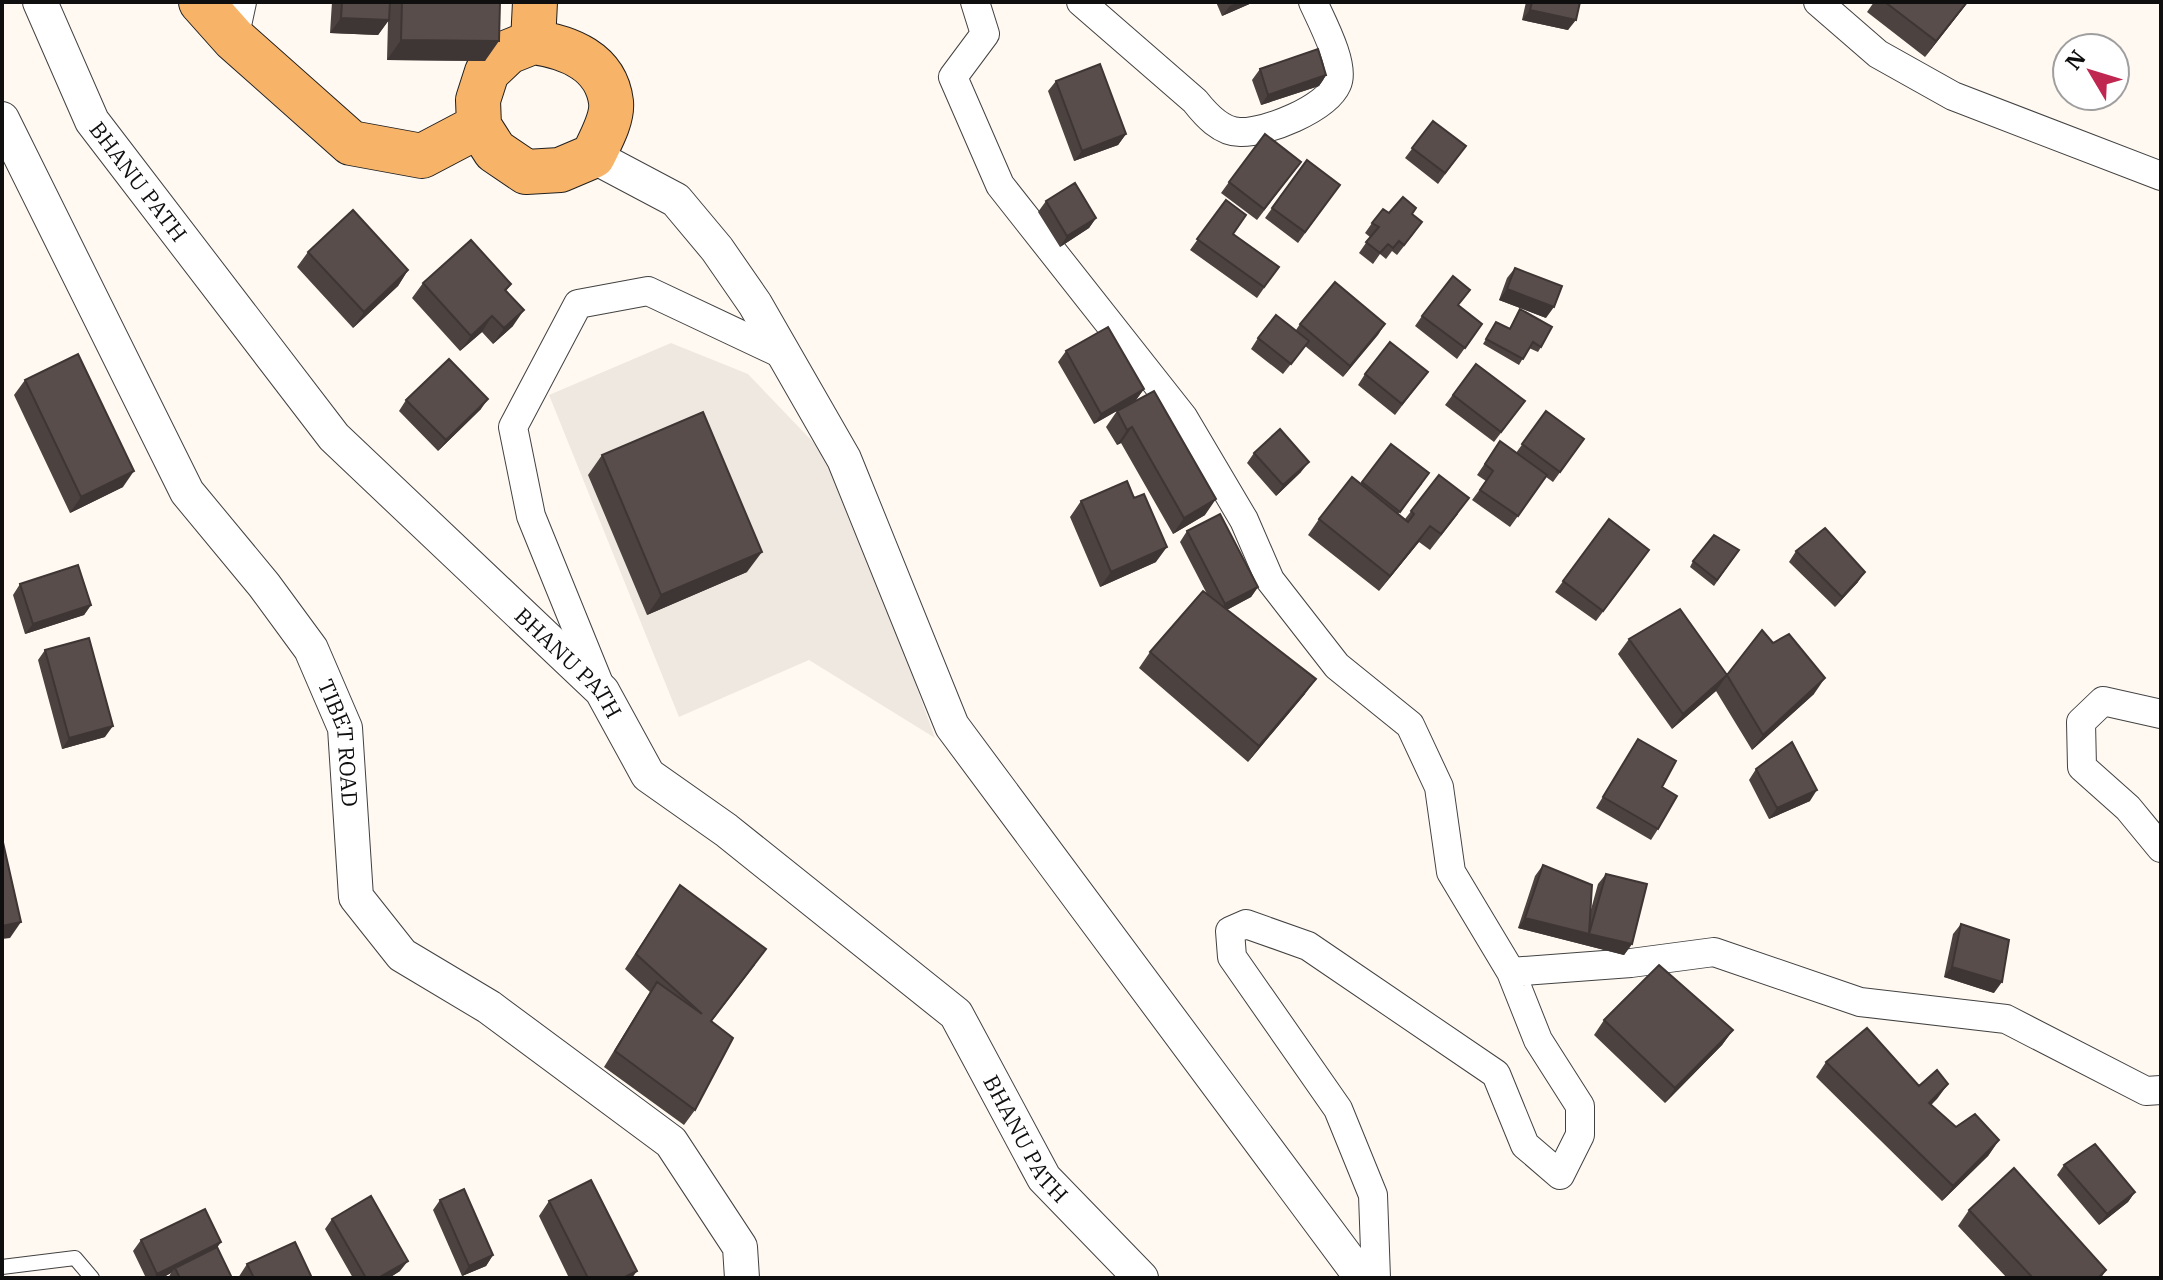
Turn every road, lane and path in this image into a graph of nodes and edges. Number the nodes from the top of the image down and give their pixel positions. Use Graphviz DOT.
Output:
graph roads {
  1 [pos="40,2"];
  2 [pos="201,2"];
  3 [pos="975,2"];
  4 [pos="1081,2"];
  5 [pos="1313,2"];
  6 [pos="1818,2"];
  7 [pos="238,20"];
  8 [pos="534,22"];
  9 [pos="2,119"];
  10 [pos="479,126"];
  11 [pos="593,156"];
  12 [pos="2161,176"];
  13 [pos="788,357"];
  14 [pos="602,691"];
  15 [pos="2161,714"];
  16 [pos="2161,848"];
  17 [pos="1511,972"];
  18 [pos="2161,1090"];
  19 [pos="2,1267"];
  20 [pos="92,1278"];
  21 [pos="742,1278"];
  22 [pos="1141,1278"];
  23 [pos="1362,1278"];
  24 [pos="1376,1278"];
  1 -- 14 [label="street, BHANU PATH"];
  2 -- 7 [label="main road"];
  3 -- 17 [label="street"];
  4 -- 5 [label="street"];
  6 -- 12 [label="street"];
  7 -- 10 [label="main road"];
  8 -- 10 [label="main road"];
  8 -- 11 [label="main road"];
  9 -- 21 [label="street, TIBET ROAD"];
  10 -- 11 [label="main road"];
  11 -- 13 [label="street"];
  13 -- 14 [label="street"];
  13 -- 23 [label="street"];
  14 -- 22 [label="street, BHANU PATH"];
  15 -- 16 [label="street"];
  17 -- 18 [label="street"];
  17 -- 24 [label="street"];
  19 -- 20 [label="lane"];
}
